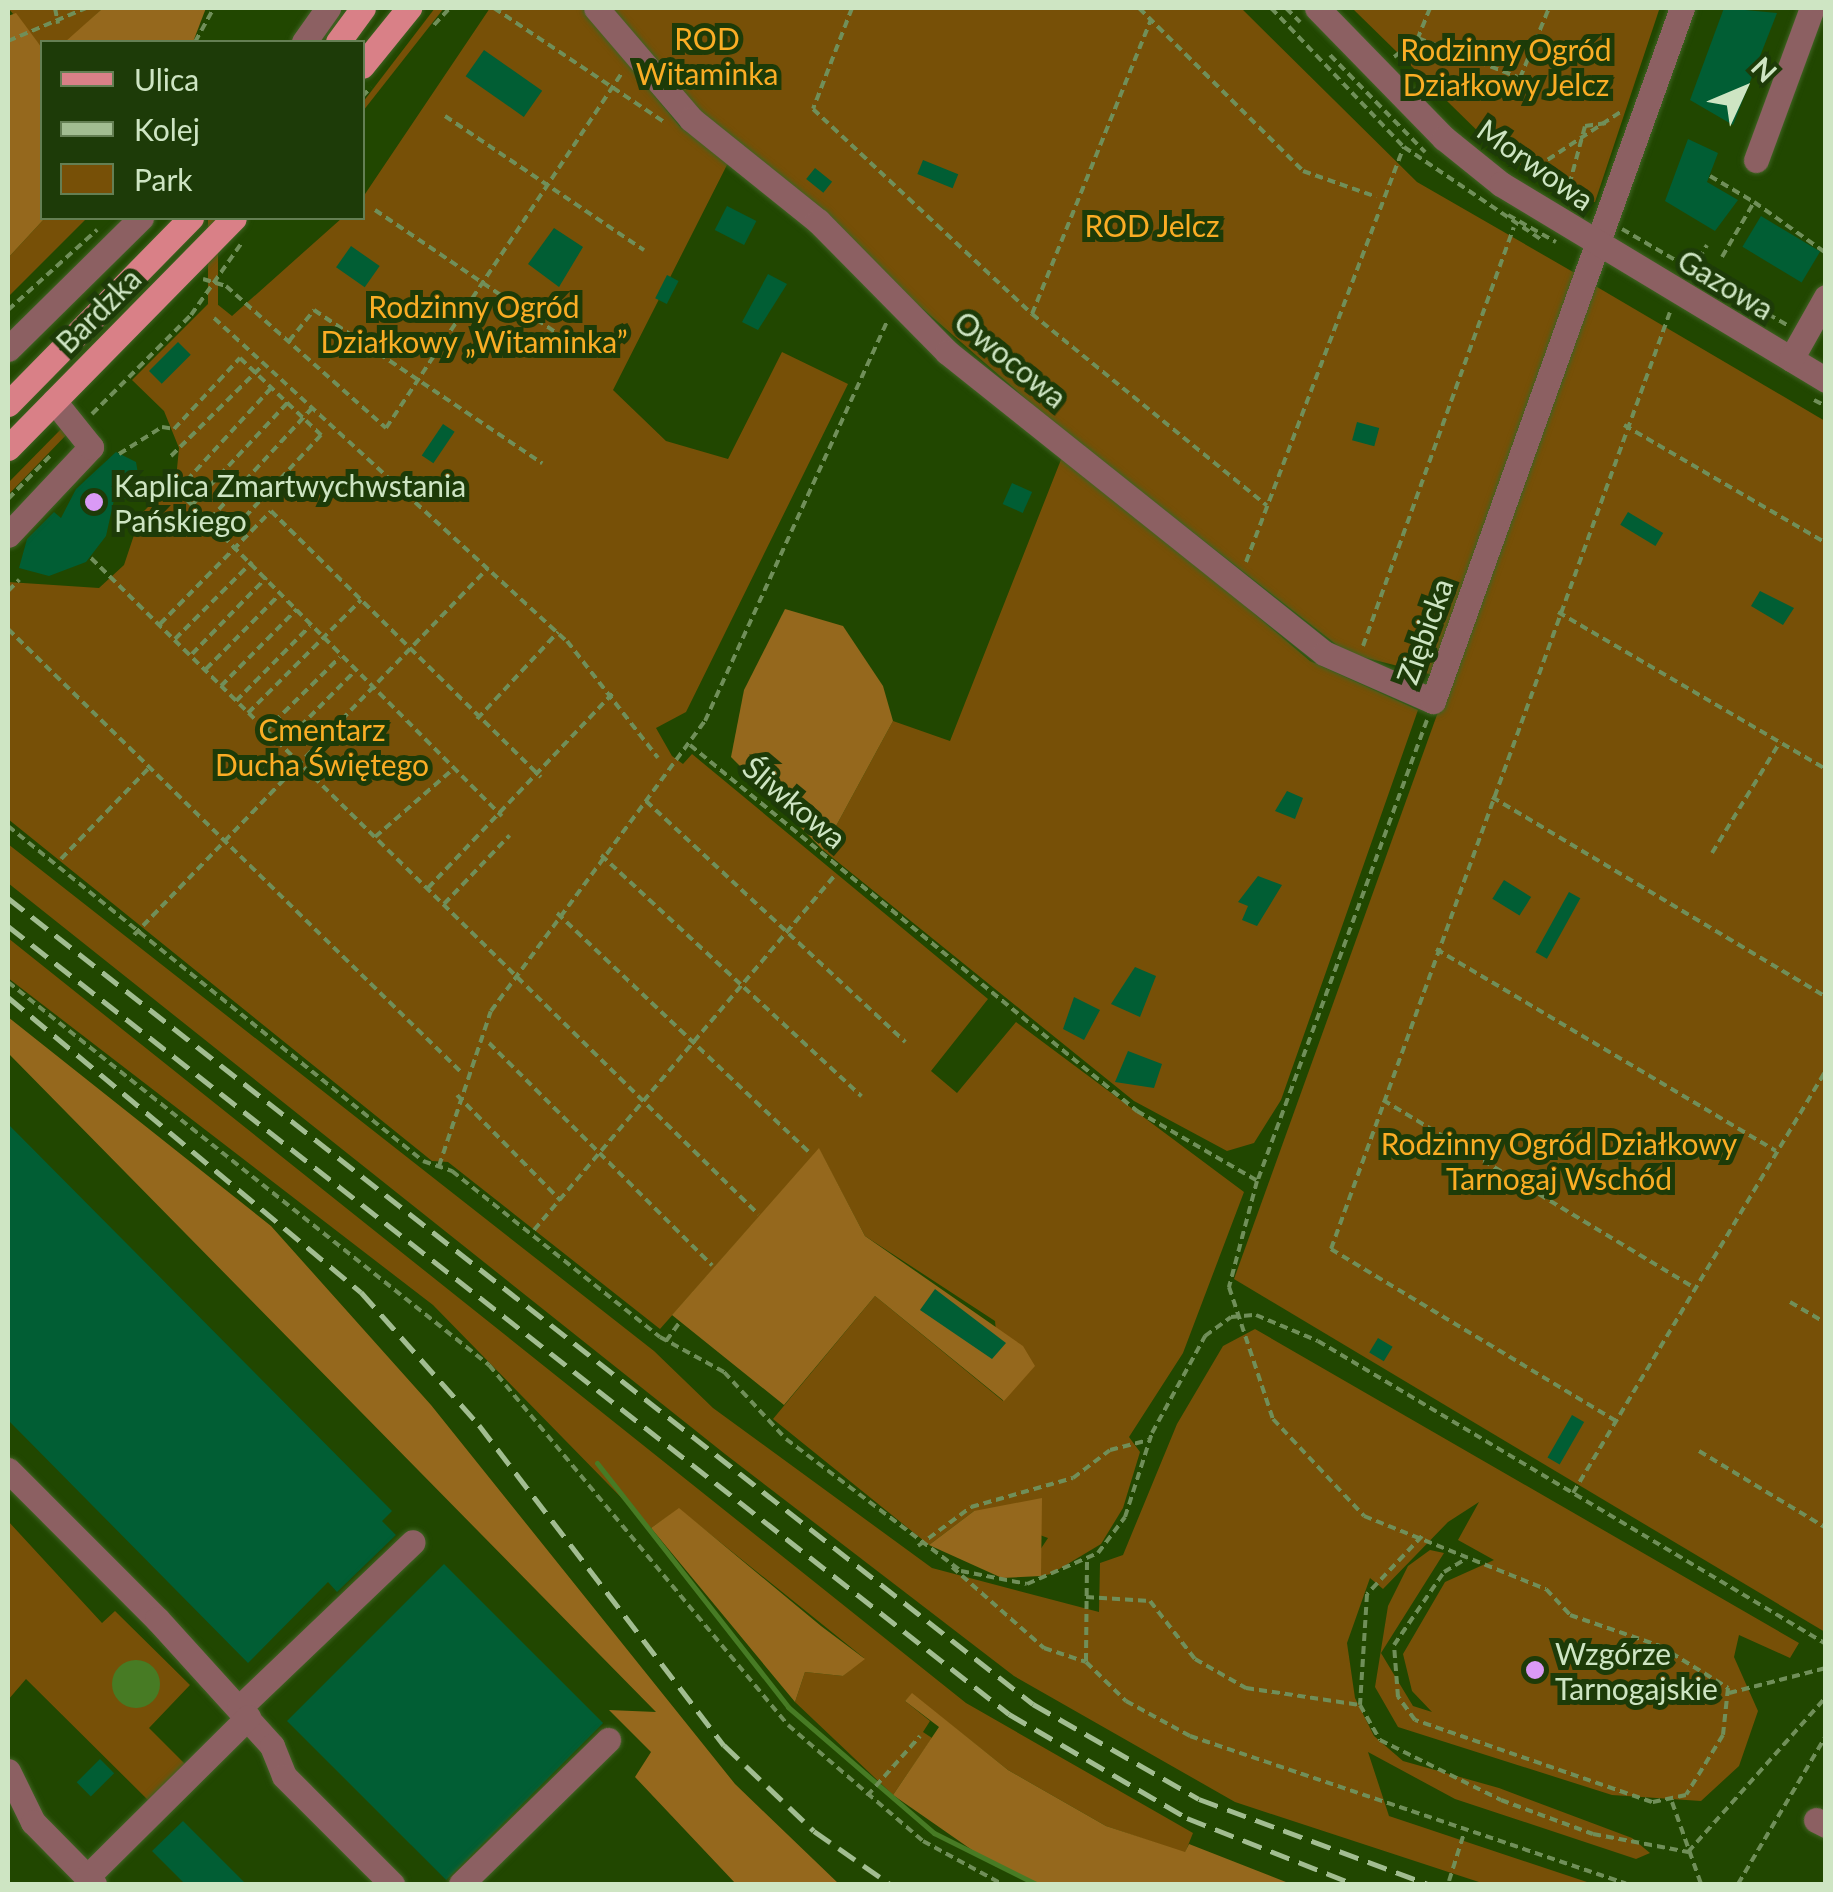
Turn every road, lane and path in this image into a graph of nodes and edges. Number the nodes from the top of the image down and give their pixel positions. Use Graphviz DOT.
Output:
graph roads {
  1 [pos="55,8"];
  2 [pos="86,8"];
  3 [pos="214,8"];
  4 [pos="328,8"];
  5 [pos="364,8"];
  6 [pos="409,8"];
  7 [pos="450,8"];
  8 [pos="494,8"];
  9 [pos="596,8"];
  10 [pos="852,8"];
  11 [pos="1139,8"];
  12 [pos="1270,8"];
  13 [pos="1316,8"];
  14 [pos="1430,8"];
  15 [pos="1549,8"];
  16 [pos="1682,8"];
  17 [pos="1812,8"];
  18 [pos="1152,19"];
  19 [pos="58,24"];
  20 [pos="434,24"];
  21 [pos="1418,38"];
  22 [pos="196,40"];
  23 [pos="305,40"];
  24 [pos="340,40"];
  25 [pos="8,41"];
  26 [pos="1382,44"];
  27 [pos="1394,57"];
  28 [pos="365,62"];
  29 [pos="625,68"];
  30 [pos="1405,68"];
  31 [pos="612,87"];
  32 [pos="1626,107"];
  33 [pos="445,116"];
  34 [pos="1608,123"];
  35 [pos="670,126"];
  36 [pos="1582,140"];
  37 [pos="1404,146"];
  38 [pos="1756,160"];
  39 [pos="1710,176"];
  40 [pos="1542,184"];
  41 [pos="547,186"];
  42 [pos="1558,194"];
  43 [pos="1379,198"];
  44 [pos="1565,200"];
  45 [pos="1754,202"];
  46 [pos="1575,205"];
  47 [pos="375,210"];
  48 [pos="139,220"];
  49 [pos="189,220"];
  50 [pos="243,224"];
  51 [pos="1614,224"];
  52 [pos="1514,227"];
  53 [pos="84,236"];
  54 [pos="1542,240"];
  55 [pos="1594,243"];
  56 [pos="1707,245"];
  57 [pos="644,250"];
  58 [pos="1826,253"];
  59 [pos="1722,257"];
  60 [pos="188,266"];
  61 [pos="1692,270"];
  62 [pos="484,282"];
  63 [pos="213,284"];
  64 [pos="1826,297"];
  65 [pos="893,307"];
  66 [pos="8,310"];
  67 [pos="1032,314"];
  68 [pos="214,318"];
  69 [pos="1663,326"];
  70 [pos="1798,332"];
  71 [pos="288,342"];
  72 [pos="8,349"];
  73 [pos="586,353"];
  74 [pos="1791,360"];
  75 [pos="264,364"];
  76 [pos="256,373"];
  77 [pos="418,380"];
  78 [pos="1826,380"];
  79 [pos="99,386"];
  80 [pos="272,388"];
  81 [pos="109,396"];
  82 [pos="54,400"];
  83 [pos="288,402"];
  84 [pos="8,404"];
  85 [pos="312,408"];
  86 [pos="304,417"];
  87 [pos="85,421"];
  88 [pos="1624,426"];
  89 [pos="8,448"];
  90 [pos="59,448"];
  91 [pos="119,454"];
  92 [pos="172,456"];
  93 [pos="542,463"];
  94 [pos="168,481"];
  95 [pos="178,490"];
  96 [pos="8,499"];
  97 [pos="193,504"];
  98 [pos="1266,506"];
  99 [pos="210,520"];
  100 [pos="8,535"];
  101 [pos="227,536"];
  102 [pos="1826,543"];
  103 [pos="237,547"];
  104 [pos="91,558"];
  105 [pos="252,562"];
  106 [pos="488,568"];
  107 [pos="1242,575"];
  108 [pos="266,577"];
  109 [pos="19,580"];
  110 [pos="8,591"];
  111 [pos="282,593"];
  112 [pos="362,600"];
  113 [pos="297,609"];
  114 [pos="1558,612"];
  115 [pos="160,624"];
  116 [pos="311,625"];
  117 [pos="8,629"];
  118 [pos="558,632"];
  119 [pos="175,638"];
  120 [pos="324,640"];
  121 [pos="412,648"];
  122 [pos="1360,653"];
  123 [pos="192,654"];
  124 [pos="340,656"];
  125 [pos="206,669"];
  126 [pos="355,671"];
  127 [pos="221,686"];
  128 [pos="373,689"];
  129 [pos="614,692"];
  130 [pos="236,701"];
  131 [pos="1433,701"];
  132 [pos="248,713"];
  133 [pos="477,719"];
  134 [pos="265,731"];
  135 [pos="1780,742"];
  136 [pos="282,745"];
  137 [pos="690,745"];
  138 [pos="658,758"];
  139 [pos="300,764"];
  140 [pos="148,769"];
  141 [pos="1826,770"];
  142 [pos="451,772"];
  143 [pos="541,777"];
  144 [pos="1492,798"];
  145 [pos="646,800"];
  146 [pos="502,816"];
  147 [pos="8,826"];
  148 [pos="510,835"];
  149 [pos="376,837"];
  150 [pos="223,843"];
  151 [pos="1712,853"];
  152 [pos="601,855"];
  153 [pos="61,859"];
  154 [pos="836,874"];
  155 [pos="428,888"];
  156 [pos="444,904"];
  157 [pos="556,912"];
  158 [pos="787,933"];
  159 [pos="134,935"];
  160 [pos="1436,950"];
  161 [pos="513,972"];
  162 [pos="8,982"];
  163 [pos="741,986"];
  164 [pos="1826,996"];
  165 [pos="694,1042"];
  166 [pos="905,1042"];
  167 [pos="489,1043"];
  168 [pos="1826,1071"];
  169 [pos="463,1074"];
  170 [pos="457,1095"];
  171 [pos="861,1096"];
  172 [pos="1383,1100"];
  173 [pos="644,1101"];
  174 [pos="598,1152"];
  175 [pos="1777,1152"];
  176 [pos="811,1154"];
  177 [pos="439,1168"];
  178 [pos="1257,1181"];
  179 [pos="560,1201"];
  180 [pos="758,1214"];
  181 [pos="534,1230"];
  182 [pos="712,1265"];
  183 [pos="1696,1288"];
  184 [pos="1790,1302"];
  185 [pos="1241,1315"];
  186 [pos="679,1322"];
  187 [pos="1826,1322"];
  188 [pos="666,1341"];
  189 [pos="1616,1421"];
  190 [pos="1149,1440"];
  191 [pos="1699,1451"];
  192 [pos="8,1470"];
  193 [pos="1573,1493"];
  194 [pos="1826,1528"];
  195 [pos="1422,1536"];
  196 [pos="413,1542"];
  197 [pos="918,1546"];
  198 [pos="1466,1559"];
  199 [pos="1087,1562"];
  200 [pos="952,1567"];
  201 [pos="1086,1596"];
  202 [pos="1826,1644"];
  203 [pos="1086,1662"];
  204 [pos="1826,1668"];
  205 [pos="1729,1693"];
  206 [pos="1826,1697"];
  207 [pos="1360,1705"];
  208 [pos="243,1712"];
  209 [pos="920,1736"];
  210 [pos="1826,1736"];
  211 [pos="608,1740"];
  212 [pos="8,1771"];
  213 [pos="868,1796"];
  214 [pos="1672,1802"];
  215 [pos="1464,1833"];
  216 [pos="1688,1852"];
  217 [pos="1449,1880"];
  218 [pos="90,1881"];
  219 [pos="392,1884"];
  220 [pos="461,1884"];
  221 [pos="1002,1884"];
  222 [pos="1626,1884"];
  223 [pos="1701,1884"];
  224 [pos="1738,1884"];
  1 -- 19 [label="path"];
  2 -- 19 [label="path"];
  3 -- 22 [label="path"];
  4 -- 23 [label="street"];
  5 -- 24 [label="main road"];
  6 -- 28 [label="main road"];
  7 -- 20 [label="path"];
  8 -- 31 [label="path"];
  9 -- 65 [label="street, Owocowa"];
  10 -- 67 [label="path"];
  11 -- 18 [label="path"];
  12 -- 37 [label="path"];
  13 -- 55 [label="street, Morwowa"];
  14 -- 21 [label="path"];
  15 -- 21 [label="path"];
  16 -- 55 [label="street, Ziębicka"];
  17 -- 38 [label="street"];
  18 -- 43 [label="path"];
  18 -- 67 [label="path"];
  19 -- 25 [label="path"];
  21 -- 27 [label="path"];
  26 -- 27 [label="path"];
  27 -- 30 [label="path"];
  29 -- 31 [label="path"];
  31 -- 35 [label="path"];
  31 -- 41 [label="path"];
  32 -- 34 [label="path"];
  33 -- 41 [label="path"];
  34 -- 36 [label="path"];
  34 -- 36 [label="path"];
  36 -- 40 [label="path"];
  36 -- 44 [label="path"];
  37 -- 43 [label="path"];
  37 -- 52 [label="path"];
  39 -- 45 [label="path"];
  41 -- 57 [label="path"];
  41 -- 62 [label="path"];
  42 -- 44 [label="path"];
  43 -- 98 [label="path"];
  44 -- 46 [label="path"];
  45 -- 58 [label="path"];
  45 -- 59 [label="path"];
  47 -- 62 [label="path"];
  48 -- 72 [label="street"];
  49 -- 84 [label="main road, Bardzka"];
  50 -- 60 [label="main road, Bardzka"];
  50 -- 63 [label="path"];
  51 -- 61 [label="path"];
  52 -- 54 [label="path"];
  52 -- 122 [label="path"];
  53 -- 66 [label="path"];
  55 -- 74 [label="street, Gazowa"];
  55 -- 131 [label="street, Ziębicka"];
  56 -- 61 [label="path"];
  60 -- 63 [label="path"];
  60 -- 82 [label="main road, Bardzka"];
  61 -- 70 [label="path"];
  62 -- 73 [label="path"];
  62 -- 77 [label="path"];
  63 -- 71 [label="path"];
  63 -- 81 [label="path"];
  64 -- 74 [label="street"];
  65 -- 131 [label="street, Owocowa"];
  65 -- 137 [label="path"];
  67 -- 98 [label="path"];
  68 -- 75 [label="path"];
  69 -- 88 [label="path"];
  71 -- 77 [label="path"];
  71 -- 77 [label="path"];
  74 -- 78 [label="street, Gazowa"];
  75 -- 76 [label="path"];
  75 -- 85 [label="path"];
  76 -- 80 [label="path"];
  76 -- 91 [label="path"];
  76 -- 92 [label="path"];
  77 -- 93 [label="path"];
  79 -- 81 [label="path"];
  80 -- 83 [label="path"];
  80 -- 95 [label="path"];
  81 -- 87 [label="path"];
  82 -- 89 [label="main road, Bardzka"];
  82 -- 100 [label="street"];
  83 -- 86 [label="path"];
  83 -- 97 [label="path"];
  85 -- 86 [label="path"];
  85 -- 106 [label="path"];
  86 -- 99 [label="path"];
  86 -- 101 [label="path"];
  88 -- 102 [label="path"];
  88 -- 114 [label="path"];
  90 -- 96 [label="path"];
  94 -- 95 [label="path"];
  95 -- 97 [label="path"];
  97 -- 99 [label="path"];
  98 -- 107 [label="path"];
  99 -- 101 [label="path"];
  101 -- 103 [label="path"];
  103 -- 105 [label="path"];
  103 -- 112 [label="path"];
  103 -- 115 [label="path"];
  104 -- 115 [label="path"];
  105 -- 108 [label="path"];
  105 -- 119 [label="path"];
  106 -- 118 [label="path"];
  106 -- 121 [label="path"];
  108 -- 111 [label="path"];
  108 -- 123 [label="path"];
  109 -- 110 [label="path"];
  111 -- 113 [label="path"];
  111 -- 125 [label="path"];
  112 -- 120 [label="path"];
  112 -- 121 [label="path"];
  113 -- 116 [label="path"];
  113 -- 127 [label="path"];
  114 -- 135 [label="path"];
  114 -- 144 [label="path"];
  115 -- 119 [label="path"];
  116 -- 120 [label="path"];
  116 -- 130 [label="path"];
  117 -- 140 [label="path"];
  118 -- 129 [label="path"];
  118 -- 133 [label="path"];
  119 -- 123 [label="path"];
  120 -- 124 [label="path"];
  120 -- 132 [label="path"];
  121 -- 128 [label="path"];
  121 -- 133 [label="path"];
  123 -- 125 [label="path"];
  124 -- 126 [label="path"];
  124 -- 134 [label="path"];
  125 -- 127 [label="path"];
  126 -- 128 [label="path"];
  126 -- 136 [label="path"];
  127 -- 130 [label="path"];
  128 -- 139 [label="path"];
  128 -- 142 [label="path"];
  129 -- 138 [label="path"];
  129 -- 143 [label="path"];
  130 -- 132 [label="path"];
  131 -- 178 [label="path, Ziębicka"];
  132 -- 134 [label="path"];
  133 -- 143 [label="path"];
  134 -- 136 [label="path"];
  135 -- 141 [label="path"];
  135 -- 151 [label="path"];
  136 -- 139 [label="path"];
  137 -- 145 [label="path"];
  137 -- 178 [label="path, Śliwkowa"];
  139 -- 149 [label="path"];
  139 -- 150 [label="path"];
  140 -- 150 [label="path"];
  140 -- 153 [label="path"];
  142 -- 146 [label="path"];
  142 -- 149 [label="path"];
  143 -- 146 [label="path"];
  144 -- 160 [label="path"];
  144 -- 164 [label="path"];
  145 -- 152 [label="path"];
  145 -- 158 [label="path"];
  146 -- 155 [label="path"];
  147 -- 159 [label="path"];
  148 -- 156 [label="path"];
  149 -- 155 [label="path"];
  150 -- 159 [label="path"];
  150 -- 169 [label="path"];
  152 -- 157 [label="path"];
  152 -- 163 [label="path"];
  154 -- 158 [label="path"];
  155 -- 156 [label="path"];
  156 -- 161 [label="path"];
  157 -- 161 [label="path"];
  157 -- 165 [label="path"];
  158 -- 163 [label="path"];
  158 -- 166 [label="path"];
  159 -- 177 [label="path"];
  160 -- 172 [label="path"];
  160 -- 175 [label="path"];
  161 -- 169 [label="path"];
  161 -- 173 [label="path"];
  162 -- 213 [label="path"];
  163 -- 165 [label="path"];
  163 -- 171 [label="path"];
  165 -- 173 [label="path"];
  165 -- 176 [label="path"];
  167 -- 174 [label="path"];
  168 -- 175 [label="path"];
  169 -- 170 [label="path"];
  170 -- 177 [label="path"];
  170 -- 179 [label="path"];
  172 -- 183 [label="path"];
  172 -- 189 [label="path"];
  173 -- 174 [label="path"];
  173 -- 180 [label="path"];
  174 -- 179 [label="path"];
  174 -- 182 [label="path"];
  175 -- 183 [label="path"];
  177 -- 188 [label="path"];
  178 -- 185 [label="path, Ziębicka"];
  179 -- 181 [label="path"];
  183 -- 189 [label="path"];
  184 -- 187 [label="path"];
  185 -- 190 [label="path"];
  185 -- 193 [label="path"];
  185 -- 195 [label="path"];
  186 -- 188 [label="path"];
  188 -- 197 [label="path"];
  189 -- 193 [label="path"];
  190 -- 197 [label="path"];
  190 -- 199 [label="path"];
  191 -- 194 [label="path"];
  192 -- 208 [label="street"];
  193 -- 202 [label="path"];
  195 -- 198 [label="path"];
  195 -- 207 [label="path"];
  196 -- 208 [label="street"];
  197 -- 200 [label="path"];
  198 -- 205 [label="path"];
  198 -- 214 [label="path"];
  199 -- 200 [label="path"];
  199 -- 201 [label="path"];
  200 -- 203 [label="path"];
  201 -- 203 [label="path"];
  201 -- 207 [label="path"];
  203 -- 215 [label="path"];
  204 -- 205 [label="path"];
  205 -- 214 [label="path"];
  206 -- 216 [label="path"];
  207 -- 216 [label="path"];
  208 -- 218 [label="street"];
  208 -- 219 [label="street"];
  209 -- 213 [label="path"];
  210 -- 224 [label="path"];
  211 -- 220 [label="street"];
  212 -- 218 [label="street"];
  213 -- 221 [label="path"];
  214 -- 216 [label="path"];
  215 -- 217 [label="path"];
  215 -- 222 [label="path"];
  216 -- 223 [label="path"];
}
